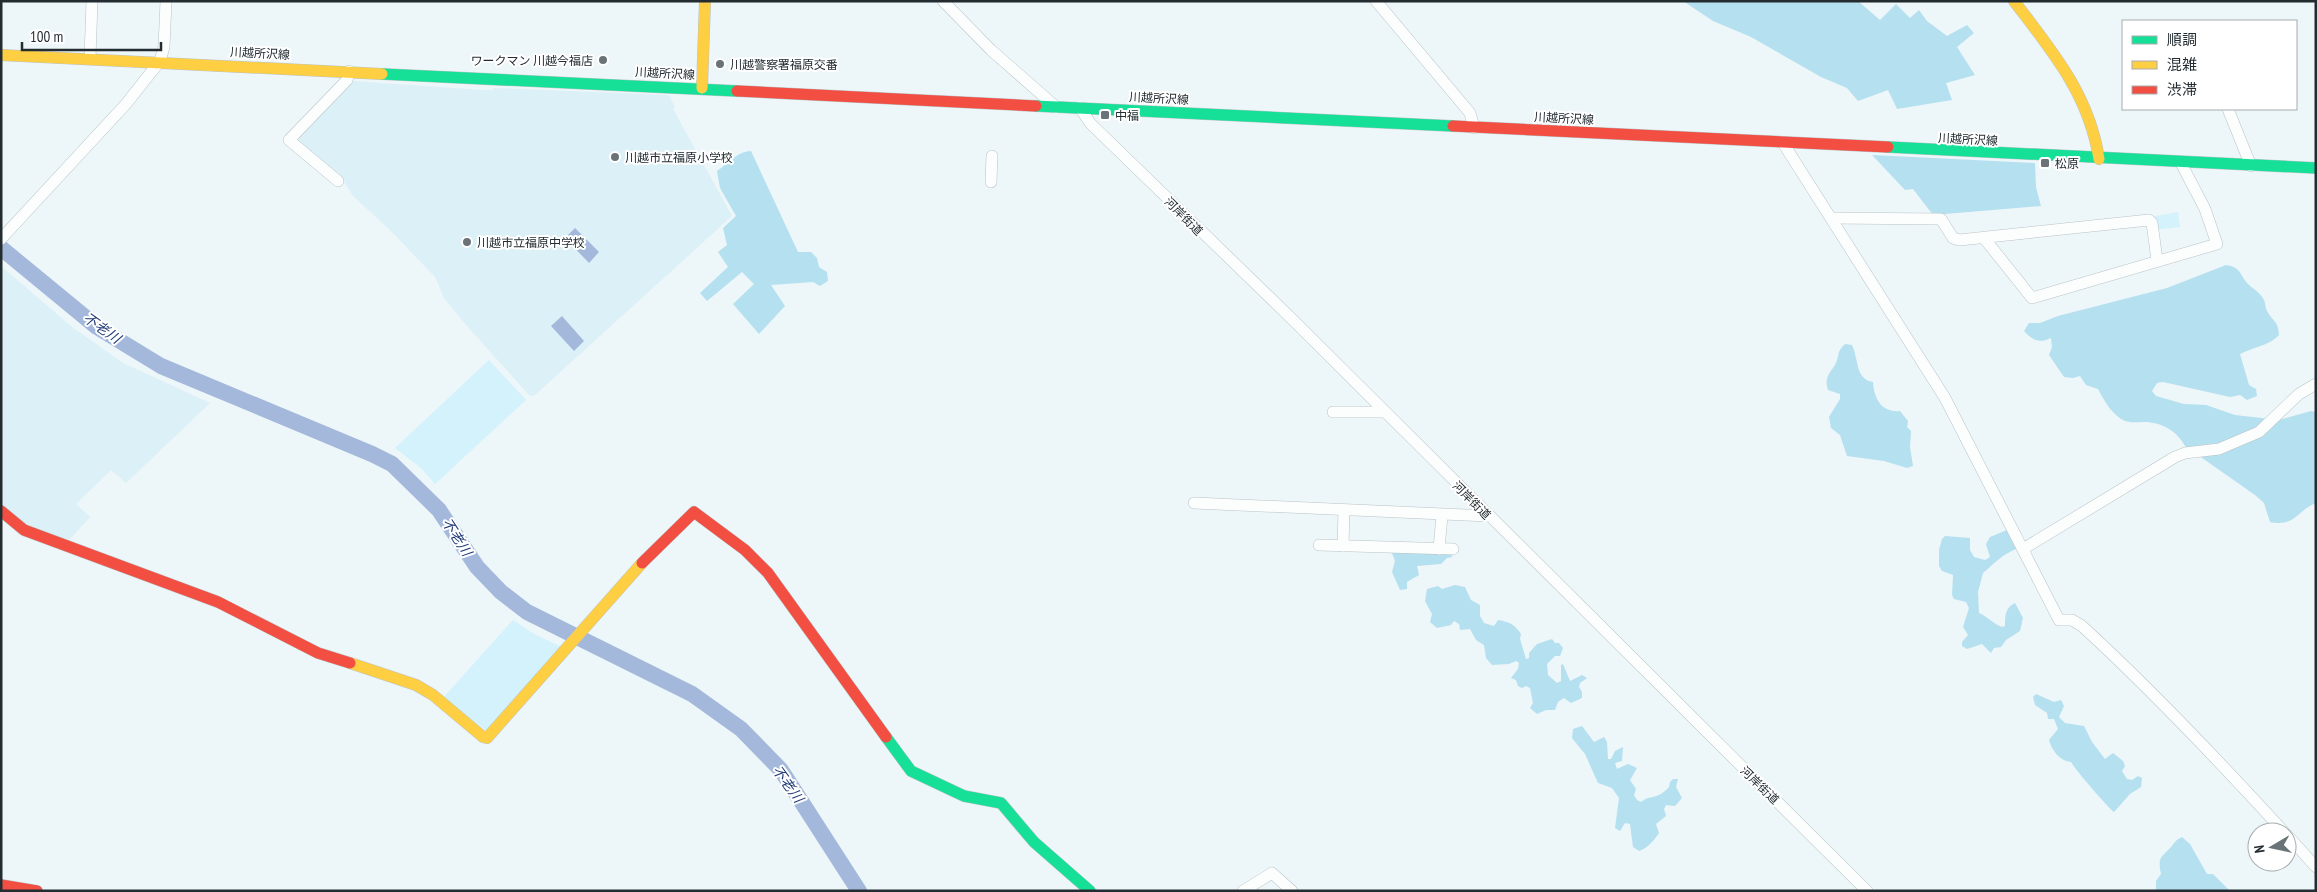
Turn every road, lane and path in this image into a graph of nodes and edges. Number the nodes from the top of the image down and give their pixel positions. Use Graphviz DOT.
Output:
graph roads {
  1 [pos="92,1"];
  2 [pos="166,1"];
  3 [pos="705,1"];
  4 [pos="943,1"];
  5 [pos="1376,1"];
  6 [pos="2014,1"];
  7 [pos="1,55"];
  8 [pos="90,58"];
  9 [pos="160,61"];
  10 [pos="349,71"];
  11 [pos="702,88"];
  12 [pos="1056,107"];
  13 [pos="1080,108"];
  14 [pos="2228,110"];
  15 [pos="1474,128"];
  16 [pos="1783,143"];
  17 [pos="992,156"];
  18 [pos="2099,159"];
  19 [pos="2181,163"];
  20 [pos="2251,166"];
  21 [pos="2316,168"];
  22 [pos="338,181"];
  23 [pos="991,182"];
  24 [pos="1831,218"];
  25 [pos="2,238"];
  26 [pos="1984,238"];
  27 [pos="2157,260"];
  28 [pos="2316,384"];
  29 [pos="1333,412"];
  30 [pos="1384,412"];
  31 [pos="1194,503"];
  32 [pos="1344,510"];
  33 [pos="1,511"];
  34 [pos="1442,515"];
  35 [pos="1488,516"];
  36 [pos="1319,545"];
  37 [pos="1343,546"];
  38 [pos="1440,549"];
  39 [pos="1453,549"];
  40 [pos="2023,549"];
  41 [pos="2275,822"];
  42 [pos="2297,846"];
  43 [pos="2316,867"];
  44 [pos="1,885"];
  45 [pos="37,891"];
  46 [pos="1090,891"];
  47 [pos="1243,891"];
  48 [pos="1292,891"];
  49 [pos="1867,891"];
  1 -- 8 [label="street"];
  2 -- 9 [label="street"];
  3 -- 11 [label="main road"];
  4 -- 12 [label="street"];
  5 -- 15 [label="street"];
  6 -- 18 [label="main road"];
  7 -- 8 [label="main road, 川越所沢線"];
  8 -- 9 [label="main road, 川越所沢線"];
  9 -- 10 [label="main road, 川越所沢線"];
  9 -- 25 [label="street"];
  10 -- 11 [label="main road, 川越所沢線"];
  10 -- 22 [label="street"];
  11 -- 12 [label="main road, 川越所沢線"];
  12 -- 13 [label="main road, 川越所沢線"];
  13 -- 15 [label="main road, 川越所沢線"];
  13 -- 30 [label="street, 河岸街道"];
  14 -- 20 [label="street"];
  15 -- 16 [label="main road, 川越所沢線"];
  16 -- 18 [label="main road, 川越所沢線"];
  16 -- 24 [label="street"];
  17 -- 23 [label="street"];
  18 -- 19 [label="main road, 川越所沢線"];
  19 -- 20 [label="main road, 川越所沢線"];
  19 -- 27 [label="street"];
  20 -- 21 [label="main road, 川越所沢線"];
  24 -- 26 [label="street"];
  24 -- 40 [label="street"];
  26 -- 27 [label="street"];
  26 -- 27 [label="street"];
  28 -- 40 [label="street"];
  29 -- 30 [label="street"];
  30 -- 35 [label="street, 河岸街道"];
  31 -- 32 [label="street"];
  32 -- 34 [label="street"];
  32 -- 37 [label="street"];
  33 -- 46 [label="main road"];
  34 -- 35 [label="street"];
  34 -- 38 [label="street"];
  35 -- 49 [label="street, 河岸街道"];
  36 -- 37 [label="street"];
  37 -- 38 [label="street"];
  38 -- 39 [label="street"];
  40 -- 41 [label="street"];
  42 -- 43 [label="street"];
  44 -- 45 [label="main road"];
  47 -- 48 [label="street"];
}
